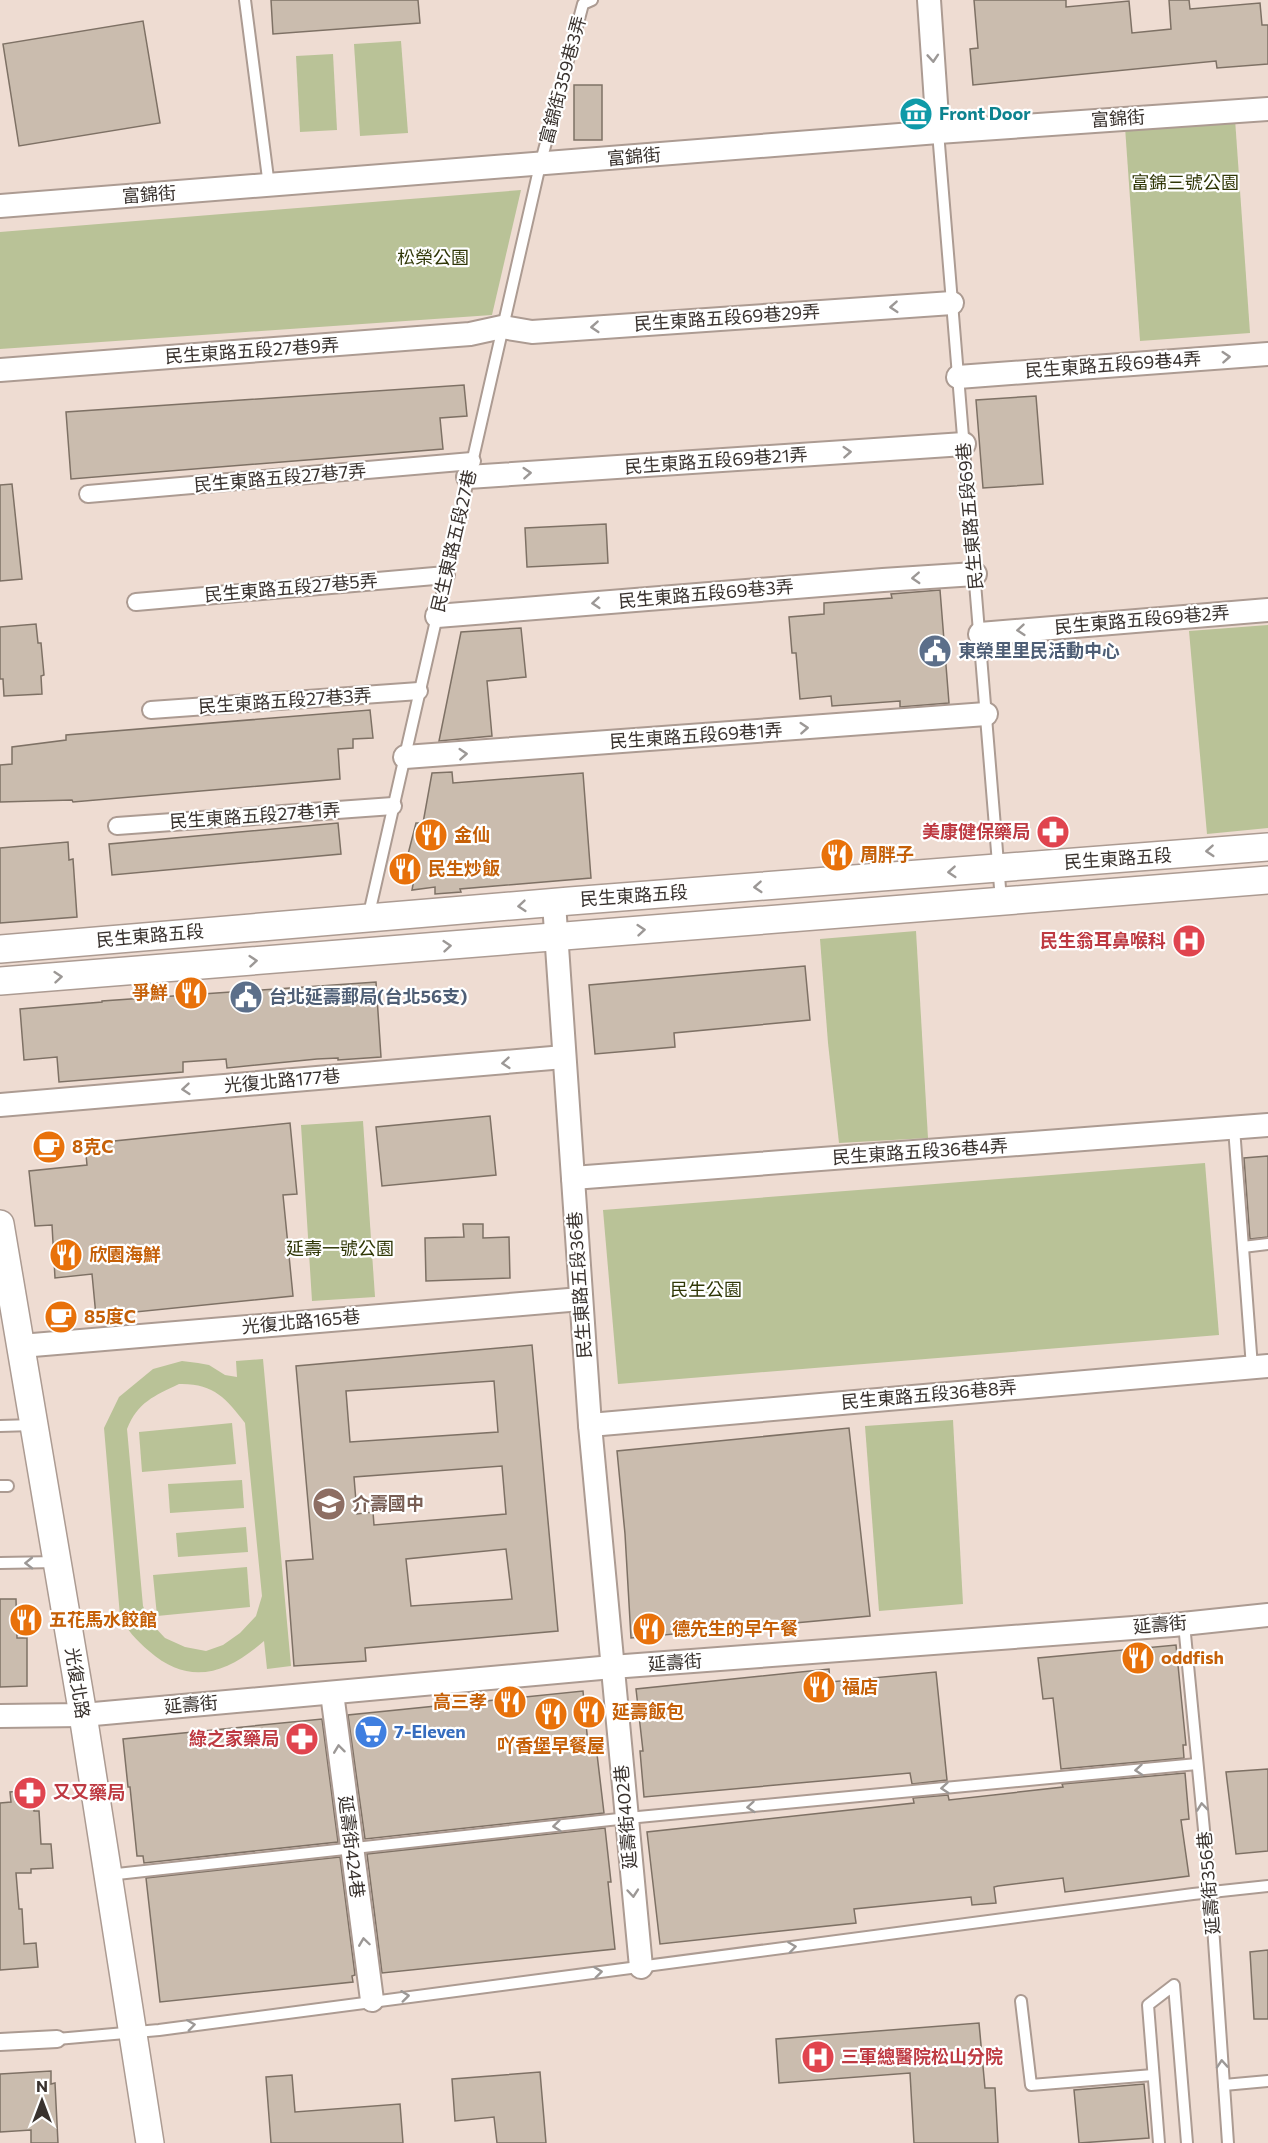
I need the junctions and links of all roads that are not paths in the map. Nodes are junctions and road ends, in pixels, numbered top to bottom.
1 (245, 0) edge
2 (592, 0) edge
3 (929, 0) edge
4 (1268, 109) edge
5 (938, 132) junction
6 (540, 165) junction
7 (269, 186) junction
8 (0, 206) edge
9 (952, 303) junction
10 (502, 327) junction
11 (1268, 354) edge
12 (0, 370) edge
13 (958, 377) junction
14 (964, 444) junction
15 (470, 469) junction
16 (88, 494) dead end
17 (975, 574) junction
18 (446, 575) junction
19 (136, 602) dead end
20 (1268, 610) edge
21 (437, 616) junction
22 (980, 633) junction
23 (419, 691) junction
24 (151, 710) dead end
25 (986, 714) junction
26 (405, 757) junction
27 (393, 806) junction
28 (117, 826) dead end
29 (1268, 847) edge
30 (999, 868) junction
31 (1268, 880) edge
32 (1002, 900) junction
33 (554, 903) junction
34 (368, 918) junction
35 (556, 937) junction
36 (0, 949) edge
37 (0, 981) edge
38 (564, 1058) junction
39 (0, 1105) edge
40 (1268, 1125) edge
41 (1234, 1128) junction
42 (573, 1178) junction
43 (0, 1224) edge
44 (1268, 1244) edge
45 (1243, 1246) junction
46 (5, 1283) edge
47 (581, 1299) junction
48 (21, 1346) junction
49 (1260, 1366) edge
50 (34, 1425) junction
51 (590, 1425) junction
52 (0, 1426) edge
53 (57, 1562) junction
54 (0, 1563) edge
55 (1268, 1615) edge
56 (1184, 1624) junction
57 (612, 1667) junction
58 (332, 1693) junction
59 (83, 1715) junction
60 (0, 1716) edge
61 (1197, 1764) junction
62 (628, 1818) junction
63 (352, 1848) junction
64 (108, 1875) junction
65 (1268, 1886) edge
66 (1209, 1893) junction
67 (641, 1967) junction
68 (372, 2000) junction
69 (1020, 2001) dead end
70 (133, 2033) junction
71 (57, 2039) joint
72 (0, 2042) edge
73 (1153, 2075) junction
74 (1268, 2081) edge
75 (1224, 2085) junction
76 (150, 2143) edge
77 (1159, 2143) edge
78 (1187, 2143) edge
79 (1228, 2143) edge

1 - 7 lane
2 - 6 lane, 富錦街359巷3弄
3 -> 5 street
4 - 5 street, 富錦街
5 - 6 street, 富錦街
5 - 9 lane, 民生東路五段69巷
6 - 7 street, 富錦街
6 - 10 lane, 民生東路五段27巷
7 - 8 street, 富錦街
9 -> 10 street, 民生東路五段69巷29弄
9 - 13 lane, 民生東路五段69巷
10 - 12 street, 民生東路五段27巷9弄
10 - 15 lane, 民生東路五段27巷
13 -> 11 street, 民生東路五段69巷4弄
13 - 14 lane, 民生東路五段69巷
15 -> 14 street, 民生東路五段69巷21弄
14 - 17 lane, 民生東路五段69巷
15 - 16 street, 民生東路五段27巷7弄
15 - 18 lane, 民生東路五段27巷
17 -> 21 street, 民生東路五段69巷3弄
17 - 22 lane, 民生東路五段69巷
18 - 19 street, 民生東路五段27巷5弄
18 - 21 lane, 民生東路五段27巷
20 -> 22 street, 民生東路五段69巷2弄
21 - 23 lane, 民生東路五段27巷
22 - 25 lane, 民生東路五段69巷
23 - 24 street, 民生東路五段27巷3弄
23 - 26 lane, 民生東路五段27巷
26 -> 25 street, 民生東路五段69巷1弄
25 - 30 lane, 民生東路五段69巷
26 - 27 lane, 民生東路五段27巷
27 - 28 street, 民生東路五段27巷1弄
27 - 34 lane, 民生東路五段27巷
29 -> 30 street, 民生東路五段
30 - 32 lane, 民生東路五段69巷
30 -> 33 street, 民生東路五段
31 - 32 street, 民生東路五段
35 -> 32 street, 民生東路五段
33 -> 34 street, 民生東路五段
33 - 35 street, 民生東路五段36巷
34 - 36 street, 民生東路五段
37 -> 35 street, 民生東路五段
35 - 38 street, 民生東路五段36巷
38 -> 39 street, 光復北路177巷
38 - 42 street, 民生東路五段36巷
40 - 41 street, 民生東路五段36巷4弄
41 - 42 street, 民生東路五段36巷4弄
41 - 45 lane
42 - 47 street, 民生東路五段36巷
43 - 46 street, 光復北路
44 - 45 lane
45 - 49 lane
46 - 48 street, 光復北路
47 - 48 street, 光復北路165巷
47 - 51 street, 民生東路五段36巷
48 - 50 street, 光復北路
49 - 51 street, 民生東路五段36巷8弄
50 - 52 lane
50 - 53 street, 光復北路
51 - 57 street, 民生東路五段36巷
53 -> 54 lane
53 - 59 street, 光復北路
55 - 56 street, 延壽街
56 - 57 street, 延壽街
56 - 61 lane, 延壽街356巷
57 - 58 street, 延壽街
57 - 62 street, 延壽街402巷
58 - 59 street, 延壽街
63 -> 58 street, 延壽街424巷
59 - 60 street, 延壽街
59 - 64 street, 光復北路
61 -> 62 lane
66 -> 61 lane, 延壽街356巷
62 -> 63 lane
62 -> 67 street, 延壽街402巷
63 - 64 lane
68 -> 63 street, 延壽街424巷
64 - 70 street, 光復北路
65 - 66 lane
67 -> 66 lane
75 -> 66 lane, 延壽街356巷
68 -> 67 lane
70 -> 68 lane
69 - 73 lane
70 - 71 lane
70 - 76 street, 光復北路
71 - 72 street
73 - 77 lane
73 - 78 lane
74 - 75 lane
75 - 79 lane, 延壽街356巷

